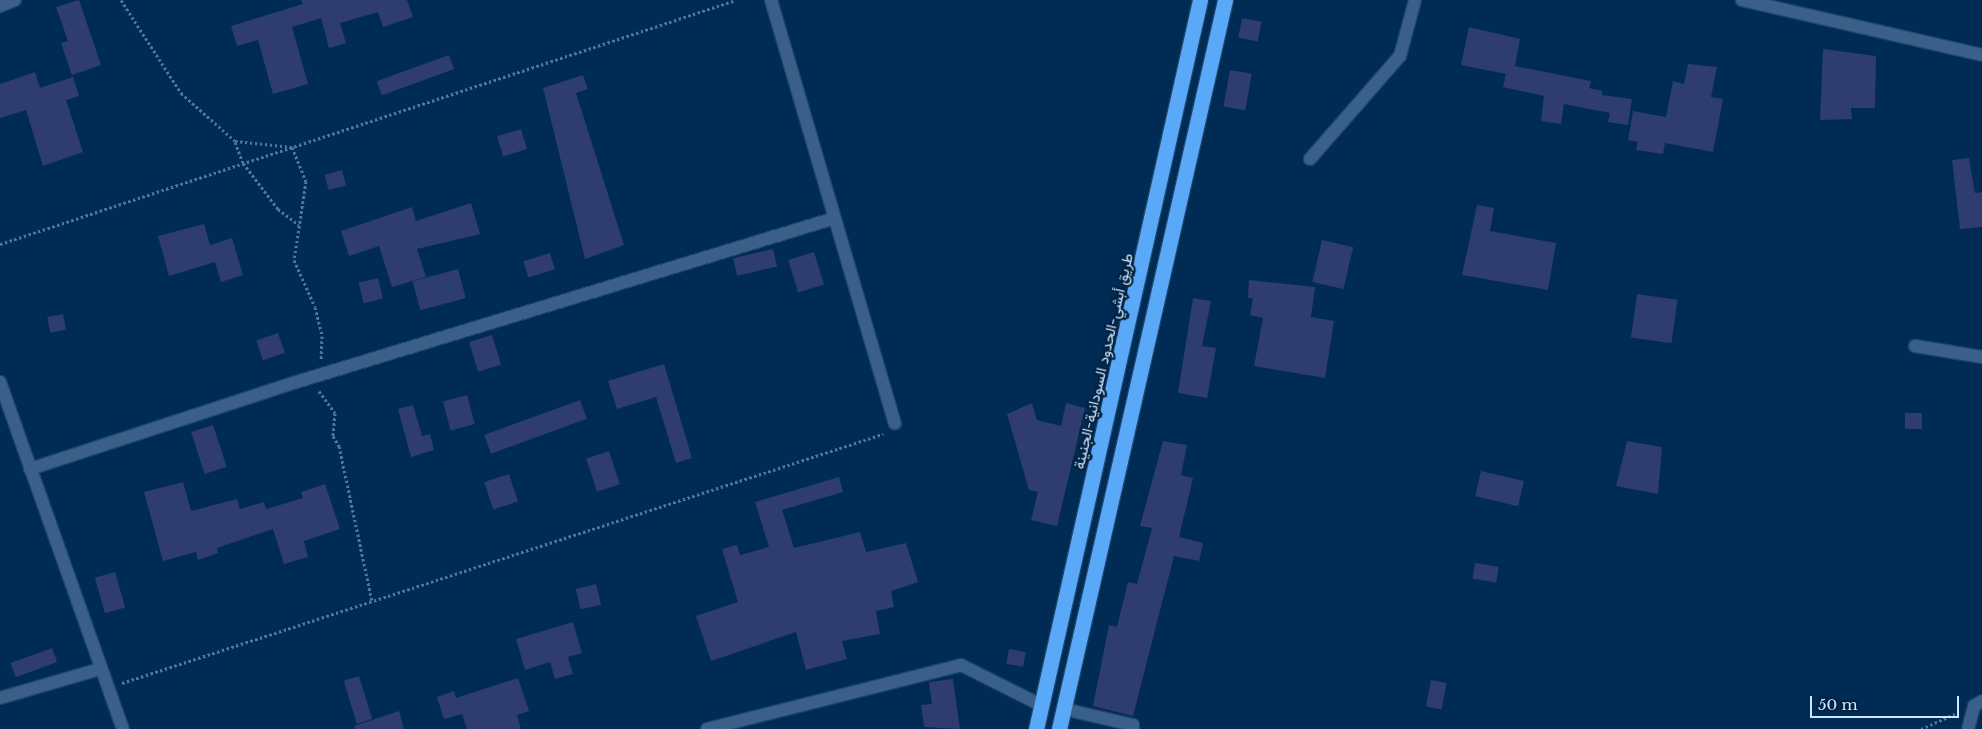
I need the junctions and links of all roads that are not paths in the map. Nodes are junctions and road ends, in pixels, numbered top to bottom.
1 (15, 0) edge
2 (771, 0) edge
3 (1200, 0) edge
4 (1225, 0) edge
5 (1416, 0) edge
6 (1742, 0) edge
7 (0, 6) edge
8 (1982, 55) edge
9 (1310, 159) dead end
10 (832, 219) junction
11 (1915, 346) dead end
12 (1982, 356) edge
13 (0, 382) edge
14 (893, 427) road end
15 (30, 469) junction
16 (100, 670) junction
17 (0, 698) edge
18 (1978, 704) edge
19 (1041, 705) junction
20 (1064, 710) junction
21 (123, 729) edge
22 (707, 729) edge
23 (1036, 729) edge
24 (1059, 729) edge
25 (1133, 729) edge
26 (1968, 729) edge

1 - 7 street
2 - 10 street
3 - 19 highway, طريق أبشي-الحدود السودانية-الجنينة
4 - 20 highway
5 - 9 street
6 - 8 street
10 - 14 street
10 - 15 street
11 - 12 street
13 - 15 street
15 - 16 street
16 - 17 street
16 - 21 street
18 - 26 street
19 - 22 street
19 - 23 highway, طريق أبشي-الحدود السودانية-الجنينة
20 - 24 highway
20 - 25 street

